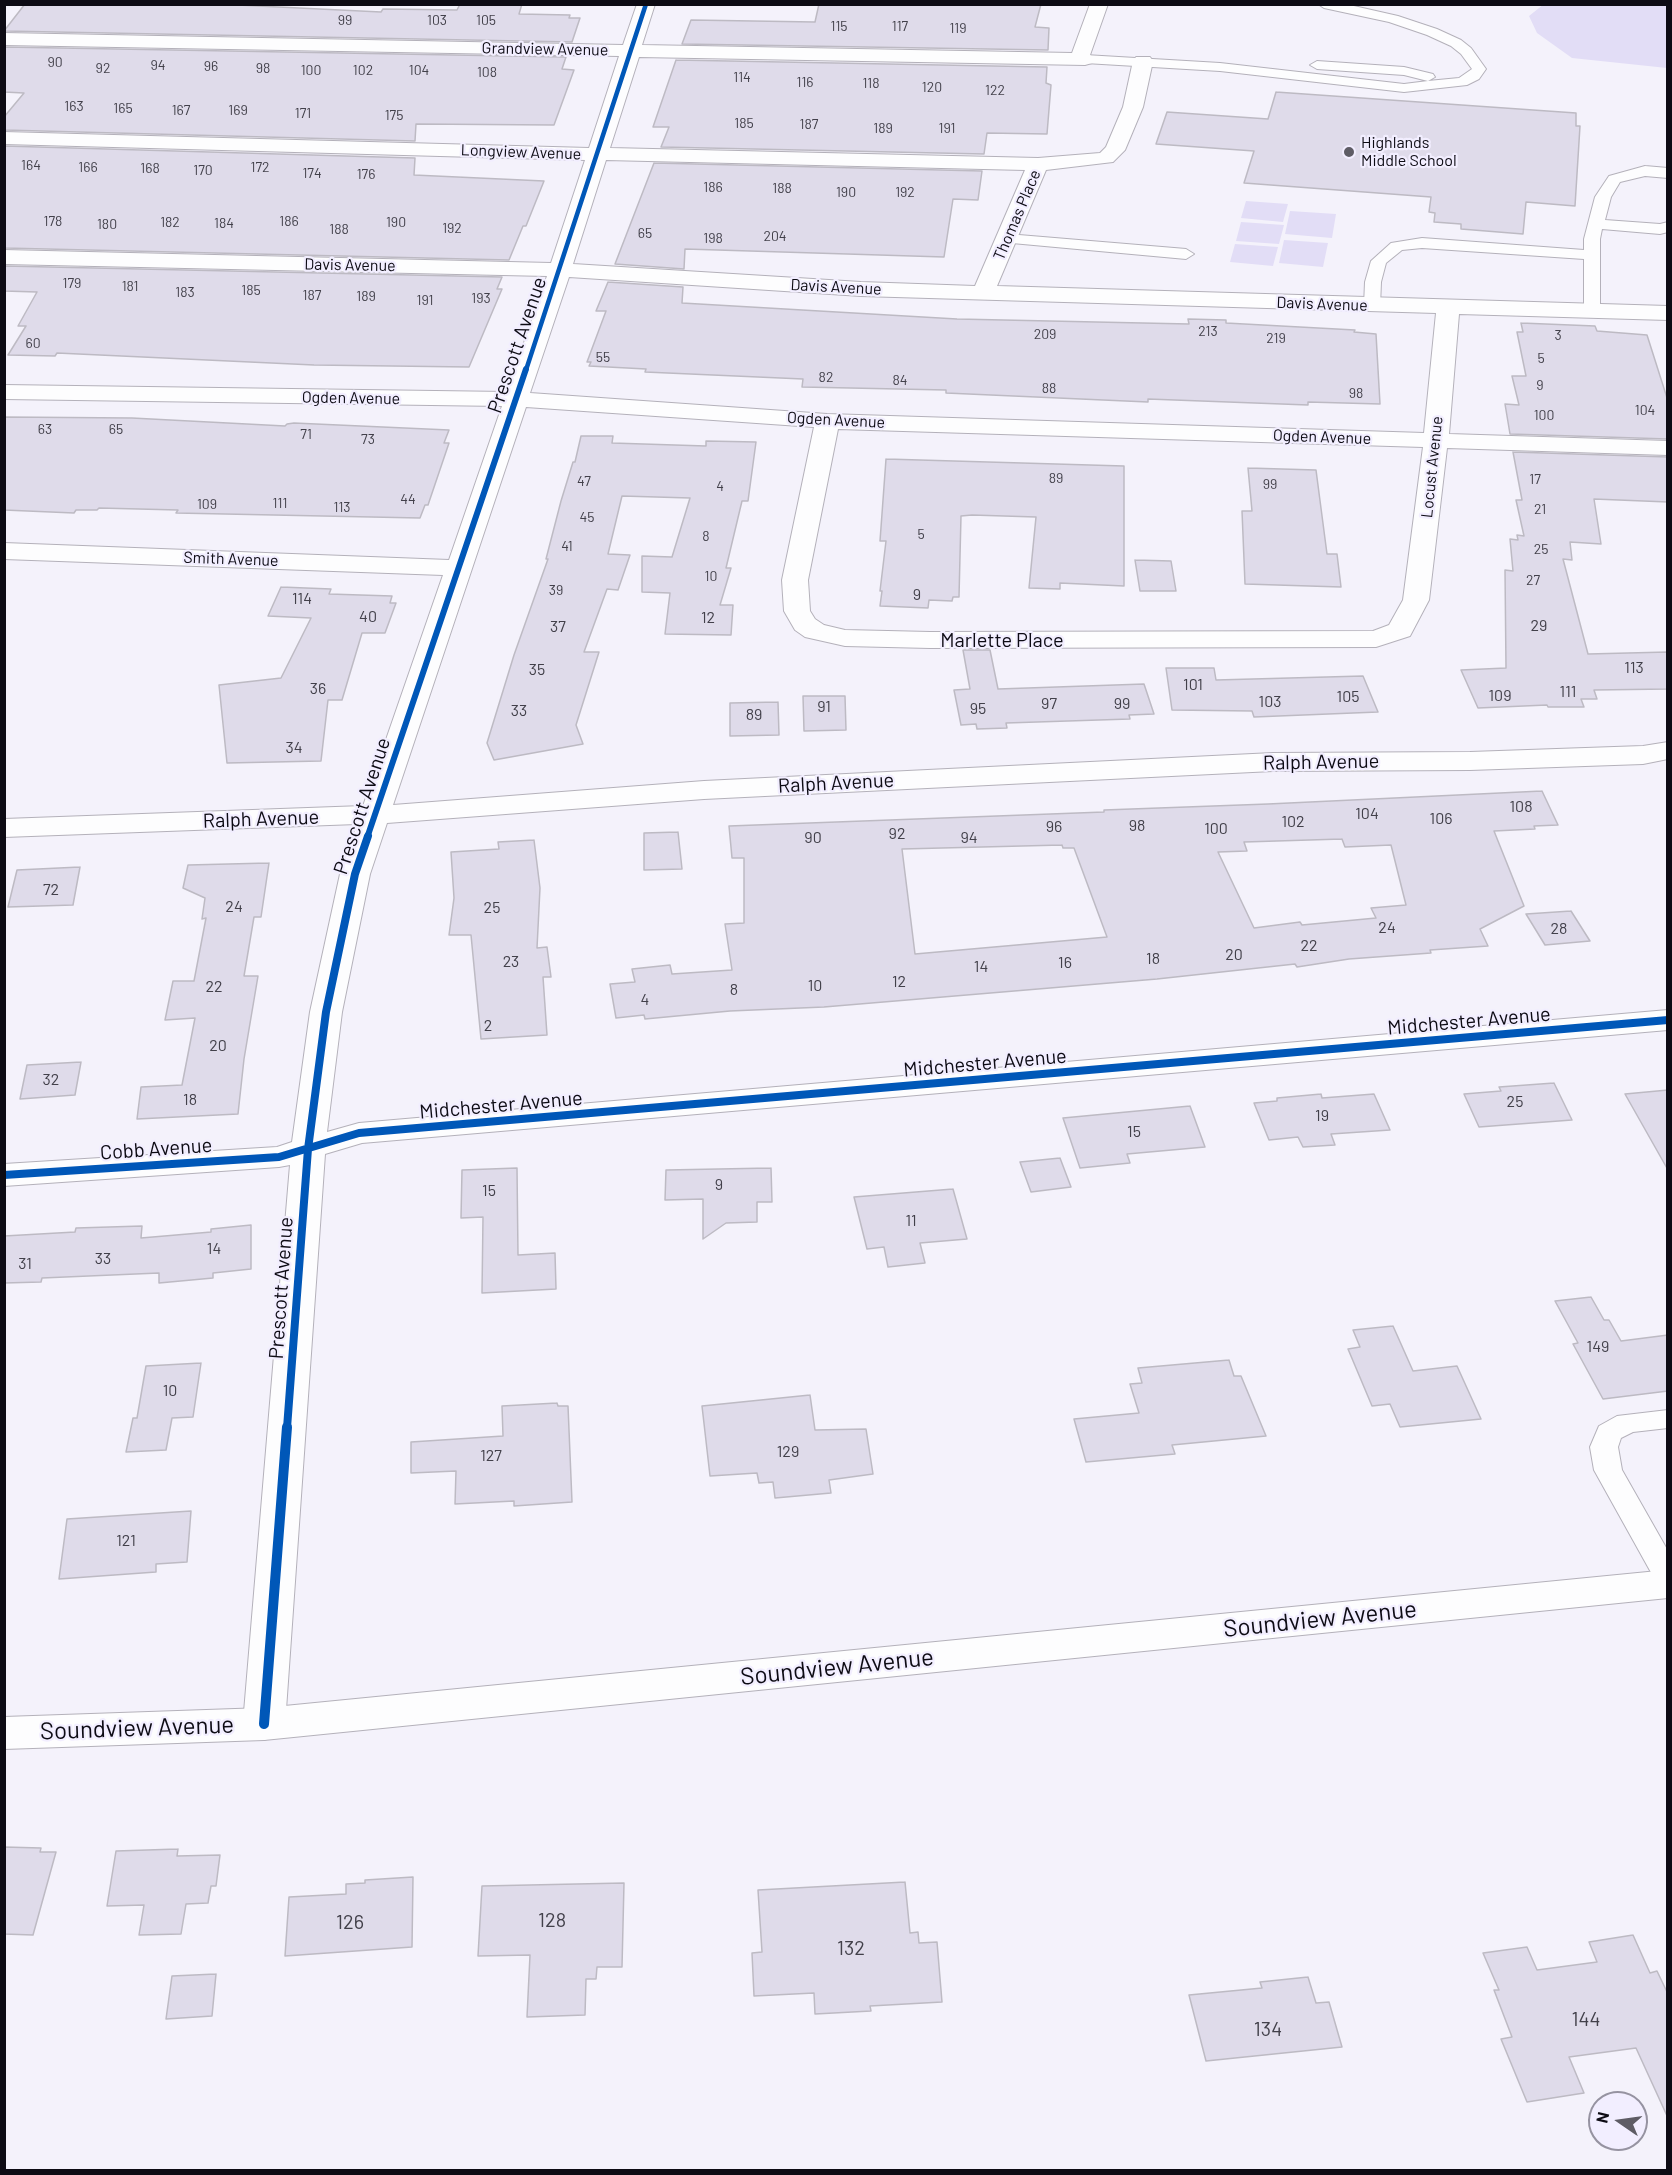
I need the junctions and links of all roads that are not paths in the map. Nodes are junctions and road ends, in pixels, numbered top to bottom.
1 (646, 4) edge
2 (1099, 4) edge
3 (1324, 4) edge
4 (4, 39) edge
5 (629, 51) junction
6 (1082, 59) junction
7 (1143, 61) junction
8 (4, 138) edge
9 (597, 154) junction
10 (1038, 164) junction
11 (1668, 173) edge
12 (1596, 224) junction
13 (1668, 227) edge
14 (1007, 238) junction
15 (1186, 254) dead end
16 (1592, 255) junction
17 (4, 257) edge
18 (560, 270) junction
19 (983, 294) junction
20 (1372, 306) junction
21 (1448, 308) junction
22 (1592, 312) junction
23 (1668, 314) edge
24 (4, 392) edge
25 (515, 399) junction
26 (827, 421) junction
27 (1436, 441) junction
28 (1668, 448) edge
29 (4, 551) edge
30 (458, 568) junction
31 (1404, 622) joint
32 (1668, 750) edge
33 (376, 815) junction
34 (4, 828) edge
35 (1668, 1020) edge
36 (308, 1149) junction
37 (4, 1174) edge
38 (1668, 1419) edge
39 (1668, 1578) edge
40 (1668, 1584) edge
41 (264, 1724) junction
42 (4, 1733) edge

1 - 5 street, Prescott Avenue
2 - 6 street
3 - 7 lane
4 - 5 street, Grandview Avenue
5 - 6 street, Grandview Avenue
5 - 9 street, Prescott Avenue
6 - 7 lane
7 - 10 street, Thomas Place
8 - 9 street, Longview Avenue
9 - 10 street, Longview Avenue
9 - 18 street, Prescott Avenue
10 - 14 street, Thomas Place
11 - 12 lane
12 - 13 lane
12 - 16 lane
14 - 15 lane
14 - 19 street, Thomas Place
16 - 20 lane
16 - 22 lane
17 - 18 street, Davis Avenue
18 - 19 street, Davis Avenue
18 - 25 street, Prescott Avenue
19 - 20 street, Davis Avenue
20 - 21 street, Davis Avenue
21 - 22 street, Davis Avenue
21 - 27 street, Locust Avenue
22 - 23 street, Davis Avenue
24 - 25 street, Ogden Avenue
25 - 26 street, Ogden Avenue
25 - 30 street, Prescott Avenue
26 - 27 street, Ogden Avenue
26 - 31 street, Marlette Place
27 - 28 street, Ogden Avenue
27 - 31 street, Locust Avenue
29 - 30 street, Smith Avenue
30 - 33 street, Prescott Avenue
32 - 33 street, Ralph Avenue
33 - 34 street, Ralph Avenue
33 - 36 street, Prescott Avenue
35 - 36 street, Midchester Avenue
36 - 37 street, Cobb Avenue
36 - 41 street, Prescott Avenue
38 - 39 lane
40 - 41 street, Soundview Avenue
41 - 42 street, Soundview Avenue

